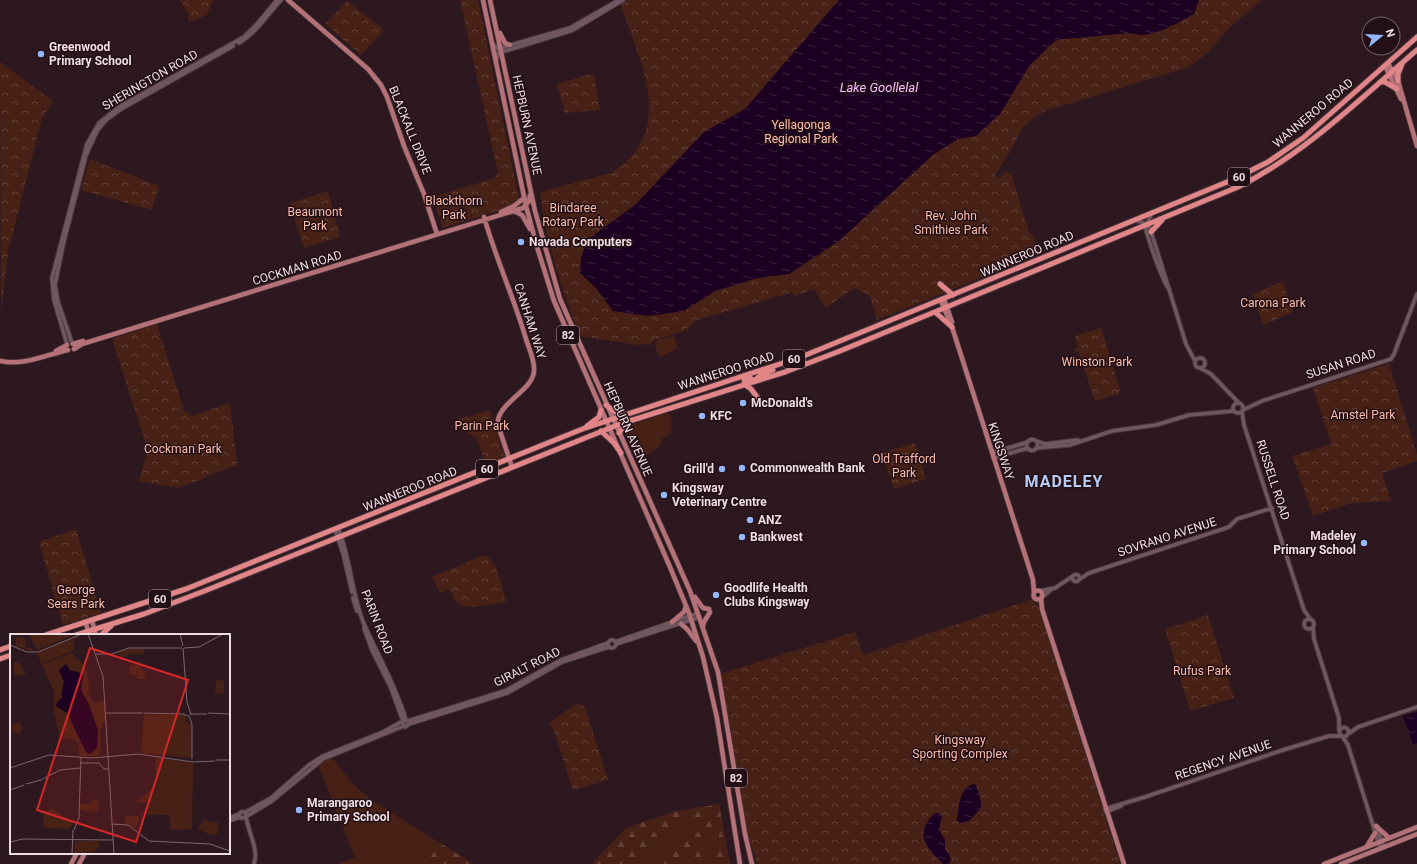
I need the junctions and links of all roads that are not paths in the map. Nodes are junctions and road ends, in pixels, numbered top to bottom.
1 (277, 0) edge
2 (281, 0) edge
3 (288, 0) edge
4 (292, 0) edge
5 (483, 0) edge
6 (490, 0) edge
7 (619, 0) edge
8 (623, 0) edge
9 (495, 22) junction
10 (1417, 37) edge
11 (492, 43) junction
12 (510, 45) junction
13 (501, 50) junction
14 (1417, 50) edge
15 (1403, 61) junction
16 (496, 62) junction
17 (1387, 65) junction
18 (1391, 73) junction
19 (1380, 82) junction
20 (1398, 82) junction
21 (1396, 90) junction
22 (1402, 99) junction
23 (1417, 146) edge
24 (530, 193) junction
25 (524, 198) junction
26 (526, 206) junction
27 (514, 211) junction
28 (535, 211) junction
29 (501, 212) junction
30 (1152, 213) junction
31 (486, 218) junction
32 (1164, 218) junction
33 (1136, 220) junction
34 (1147, 225) junction
35 (533, 232) junction
36 (1151, 232) junction
37 (438, 233) junction
38 (940, 284) dead end
39 (1169, 290) junction
40 (1417, 294) edge
41 (953, 295) junction
42 (942, 300) junction
43 (946, 308) junction
44 (935, 312) junction
45 (896, 319) junction
46 (903, 325) junction
47 (952, 327) junction
48 (70, 346) junction
49 (1190, 350) junction
50 (801, 357) junction
51 (1199, 358) junction
52 (0, 360) edge
53 (1195, 361) junction
54 (1205, 364) junction
55 (1200, 368) junction
56 (1211, 374) junction
57 (754, 381) junction
58 (744, 384) junction
59 (707, 388) junction
60 (1229, 393) junction
61 (761, 402) dead end
62 (1240, 403) junction
63 (1255, 404) junction
64 (606, 405) junction
65 (655, 405) junction
66 (1233, 405) junction
67 (674, 406) junction
68 (601, 410) junction
69 (1242, 410) junction
70 (1220, 412) junction
71 (1235, 412) junction
72 (621, 416) junction
73 (610, 420) junction
74 (629, 421) junction
75 (1244, 425) junction
76 (616, 426) junction
77 (585, 428) junction
78 (610, 428) junction
79 (601, 431) junction
80 (619, 433) junction
81 (1083, 440) junction
82 (1036, 441) junction
83 (1028, 442) junction
84 (1028, 448) junction
85 (1036, 448) junction
86 (621, 453) junction
87 (992, 455) junction
88 (511, 459) junction
89 (513, 467) junction
90 (1272, 508) junction
91 (337, 529) junction
92 (340, 537) junction
93 (1073, 576) junction
94 (1079, 577) junction
95 (1075, 581) junction
96 (1066, 582) junction
97 (1055, 588) junction
98 (690, 591) junction
99 (1038, 592) junction
100 (1042, 597) junction
101 (1036, 599) junction
102 (686, 605) junction
103 (1042, 608) junction
104 (1304, 610) junction
105 (699, 615) junction
106 (691, 618) junction
107 (1311, 620) junction
108 (92, 621) junction
109 (672, 622) junction
110 (1305, 622) junction
111 (86, 623) junction
112 (114, 624) junction
113 (681, 624) junction
114 (1313, 627) junction
115 (704, 629) junction
116 (1307, 629) junction
117 (95, 632) edge
118 (89, 633) edge
119 (49, 634) edge
120 (102, 634) edge
121 (1314, 639) junction
122 (616, 643) junction
123 (608, 645) junction
124 (699, 645) junction
125 (10, 646) edge
126 (0, 650) edge
127 (10, 656) edge
128 (0, 659) edge
129 (1417, 707) edge
130 (1339, 718) junction
131 (406, 722) junction
132 (1345, 727) junction
133 (1358, 727) junction
134 (1339, 730) junction
135 (1348, 734) junction
136 (1329, 736) junction
137 (1341, 736) junction
138 (1348, 745) junction
139 (1106, 810) junction
140 (246, 815) junction
141 (240, 816) junction
142 (230, 818) edge
143 (230, 821) edge
144 (1375, 824) junction
145 (247, 826) junction
146 (1417, 827) edge
147 (1375, 833) junction
148 (1417, 834) edge
149 (1389, 838) junction
150 (1380, 841) junction
151 (1367, 846) junction
152 (1382, 848) junction
153 (76, 854) edge
154 (84, 854) edge
155 (71, 864) edge
156 (79, 864) edge
157 (254, 864) edge
158 (740, 864) edge
159 (752, 864) edge
160 (1124, 864) edge
161 (1324, 864) edge
162 (1341, 864) edge

1 - 48 street, SHERINGTON ROAD
2 - 48 street, SHERINGTON ROAD
3 - 37 main road, BLACKALL DRIVE
4 - 37 main road, BLACKALL DRIVE
5 - 11 main road, HEPBURN AVENUE / 82
6 - 9 main road, HEPBURN AVENUE / 82
7 - 12 street
8 - 13 street
9 - 12 main road
9 - 13 main road, HEPBURN AVENUE / 82
10 - 17 highway, WANNEROO ROAD / 60
11 - 13 street
11 - 16 main road, HEPBURN AVENUE / 82
12 - 13 street
13 - 16 street
13 - 24 main road, HEPBURN AVENUE / 82
14 - 15 highway, WANNEROO ROAD / 60
15 - 18 highway, WANNEROO ROAD / 60
15 - 20 highway
16 - 25 main road, HEPBURN AVENUE / 82
17 - 18 main road
17 - 30 highway, WANNEROO ROAD / 60
18 - 19 highway, WANNEROO ROAD / 60
18 - 20 main road
18 - 21 main road
19 - 21 highway
19 - 32 highway, WANNEROO ROAD / 60
20 - 22 main road
21 - 22 main road
22 - 23 main road
24 - 26 main road
24 - 28 main road, HEPBURN AVENUE / 82
25 - 26 main road, HEPBURN AVENUE / 82
25 - 29 main road
26 - 27 main road, COCKMAN ROAD
26 - 28 main road
26 - 29 main road, COCKMAN ROAD
26 - 35 main road, HEPBURN AVENUE / 82
27 - 31 main road, COCKMAN ROAD
27 - 35 main road
28 - 64 main road, HEPBURN AVENUE / 82
29 - 31 main road, COCKMAN ROAD
30 - 33 highway, WANNEROO ROAD / 60
30 - 34 street
31 - 37 main road, COCKMAN ROAD
31 - 88 main road, CANHAM WAY
32 - 34 highway, WANNEROO ROAD / 60
32 - 36 highway
33 - 34 street
33 - 41 highway, WANNEROO ROAD / 60
34 - 36 street
34 - 39 street
34 - 43 highway, WANNEROO ROAD / 60
35 - 68 main road, HEPBURN AVENUE / 82
36 - 39 street
37 - 48 main road, COCKMAN ROAD
38 - 41 highway
39 - 49 street
40 - 63 street, SUSAN ROAD
41 - 42 highway, WANNEROO ROAD / 60
42 - 43 main road, KINGSWAY
42 - 45 highway, WANNEROO ROAD / 60
43 - 44 highway, WANNEROO ROAD / 60
43 - 47 main road, KINGSWAY
44 - 46 highway, WANNEROO ROAD / 60
44 - 47 highway
45 - 46 highway
45 - 50 highway, WANNEROO ROAD / 60
46 - 57 highway, WANNEROO ROAD / 60
47 - 87 main road, KINGSWAY
48 - 52 main road, COCKMAN ROAD
49 - 51 street
49 - 53 street
50 - 57 highway
50 - 59 highway, WANNEROO ROAD / 60
51 - 53 street
51 - 54 street
53 - 55 street
54 - 55 street
54 - 56 street
55 - 56 street
56 - 60 street
57 - 58 highway, WANNEROO ROAD / 60
57 - 59 highway
58 - 61 highway
58 - 67 highway, WANNEROO ROAD / 60
59 - 65 highway, WANNEROO ROAD / 60
60 - 62 street
60 - 66 street
62 - 63 street, SUSAN ROAD
62 - 66 street, SUSAN ROAD
62 - 69 street, RUSSELL ROAD
63 - 69 street, SUSAN ROAD
64 - 72 highway
64 - 73 main road, HEPBURN AVENUE / 82
65 - 67 highway
65 - 72 highway, WANNEROO ROAD / 60
66 - 70 street, SUSAN ROAD
66 - 71 street
67 - 74 highway, WANNEROO ROAD / 60
68 - 73 main road, HEPBURN AVENUE / 82
68 - 77 highway
69 - 71 street, SUSAN ROAD
69 - 75 street, RUSSELL ROAD
70 - 71 street, SUSAN ROAD
70 - 81 street, SUSAN ROAD
71 - 75 street, RUSSELL ROAD
72 - 73 highway, WANNEROO ROAD / 60
73 - 76 main road, HEPBURN AVENUE / 82
73 - 77 highway, WANNEROO ROAD / 60
73 - 78 main road, HEPBURN AVENUE / 82
74 - 76 highway, WANNEROO ROAD / 60
74 - 80 highway
75 - 90 street, RUSSELL ROAD
76 - 78 highway, WANNEROO ROAD / 60
76 - 80 main road, HEPBURN AVENUE / 82
77 - 88 highway, WANNEROO ROAD / 60
78 - 79 highway, WANNEROO ROAD / 60
78 - 86 main road, HEPBURN AVENUE / 82
79 - 86 highway
79 - 89 highway, WANNEROO ROAD / 60
80 - 98 main road, HEPBURN AVENUE / 82
81 - 82 street
81 - 85 street
82 - 83 street
82 - 85 street
83 - 84 street
83 - 87 street
84 - 85 street
84 - 87 street
86 - 102 main road, HEPBURN AVENUE / 82
87 - 99 main road, KINGSWAY
88 - 89 main road, CANHAM WAY
88 - 91 highway, WANNEROO ROAD / 60
89 - 92 highway, WANNEROO ROAD / 60
90 - 94 street, SOVRANO AVENUE
90 - 104 street, RUSSELL ROAD
91 - 92 street, PARIN ROAD
91 - 108 highway, WANNEROO ROAD / 60
92 - 112 highway, WANNEROO ROAD / 60
92 - 131 street, PARIN ROAD
93 - 94 street
93 - 95 street
93 - 96 street
94 - 95 street
95 - 96 street
96 - 97 street
97 - 99 street
97 - 100 street
98 - 105 main road, HEPBURN AVENUE / 82
98 - 115 main road
99 - 100 main road, KINGSWAY
99 - 101 main road, KINGSWAY
100 - 101 main road
100 - 103 main road, KINGSWAY
101 - 103 main road, KINGSWAY
102 - 106 main road, HEPBURN AVENUE / 82
102 - 109 main road
103 - 139 main road, KINGSWAY
104 - 107 street, RUSSELL ROAD
104 - 110 street, RUSSELL ROAD
105 - 106 street
105 - 115 main road, HEPBURN AVENUE / 82
106 - 109 street
106 - 113 street
106 - 124 main road, HEPBURN AVENUE / 82
107 - 110 street
107 - 114 street
108 - 111 highway, WANNEROO ROAD / 60
108 - 117 main road
109 - 122 street
110 - 116 street
111 - 118 main road
111 - 119 highway, WANNEROO ROAD / 60
112 - 117 highway, WANNEROO ROAD / 60
112 - 120 highway
113 - 122 street
113 - 124 main road
114 - 116 street
114 - 121 street
115 - 159 main road, HEPBURN AVENUE / 82
116 - 121 street
117 - 118 highway, WANNEROO ROAD / 60
121 - 130 street
122 - 123 street
122 - 123 street
123 - 131 street, GIRALT ROAD
124 - 158 main road, HEPBURN AVENUE / 82
125 - 126 highway
127 - 128 highway
129 - 133 street
130 - 132 street
130 - 134 street
131 - 140 street, GIRALT ROAD
132 - 133 street
132 - 134 street, REGENCY AVENUE
132 - 135 street
133 - 135 street
134 - 136 street, REGENCY AVENUE
134 - 137 street
135 - 137 street, REGENCY AVENUE
135 - 138 street
136 - 137 street, REGENCY AVENUE
136 - 139 street, REGENCY AVENUE
137 - 138 street
138 - 144 street
139 - 160 main road, KINGSWAY
140 - 141 street
140 - 141 street
140 - 145 street
141 - 142 street
141 - 143 street
141 - 145 street
144 - 147 street
144 - 149 main road
144 - 150 street
145 - 157 street
146 - 149 main road
147 - 150 street
147 - 151 main road
148 - 152 main road
149 - 150 main road
150 - 151 main road
150 - 152 street
151 - 161 main road
152 - 162 main road
153 - 155 main road
154 - 156 main road

